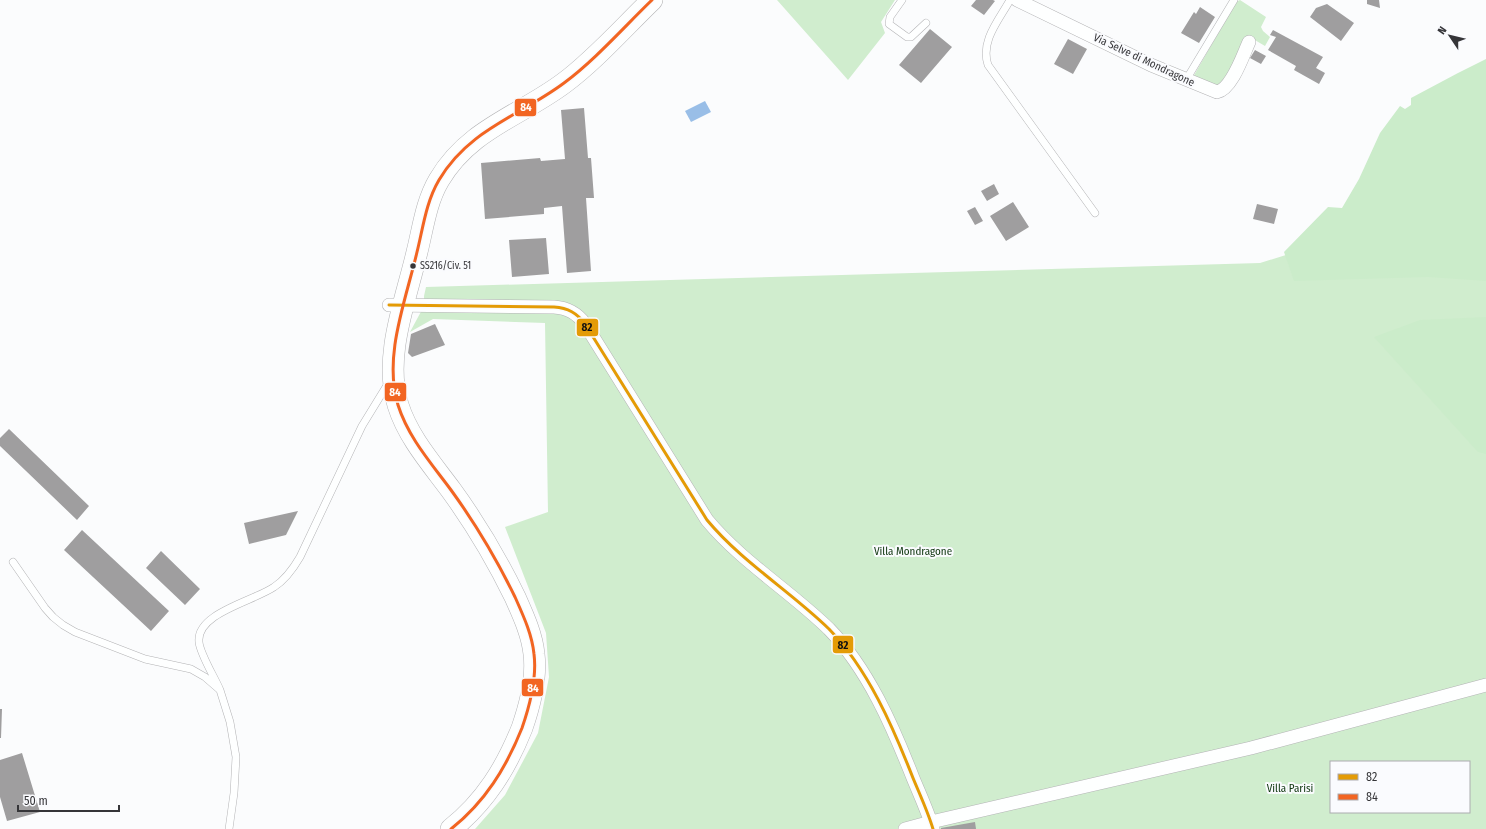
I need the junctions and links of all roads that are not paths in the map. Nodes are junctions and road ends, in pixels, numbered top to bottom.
1 (652, 0) edge
2 (902, 0) edge
3 (1010, 0) edge
4 (1017, 0) edge
5 (1234, 0) edge
6 (926, 23) dead end
7 (1249, 42) dead end
8 (1186, 80) junction
9 (1095, 213) dead end
10 (396, 305) junction
11 (393, 375) junction
12 (13, 562) dead end
13 (1486, 685) edge
14 (220, 690) junction
15 (932, 825) edge
16 (229, 829) edge
17 (451, 829) edge
18 (905, 829) edge

1 - 10 main road
2 - 6 lane
3 - 9 lane
4 - 8 street, Via Selve di Mondragone
5 - 8 lane
7 - 8 street, Via Selve di Mondragone
10 - 11 main road
10 - 15 street
11 - 14 lane
11 - 17 main road
12 - 14 lane
13 - 15 street
14 - 16 lane
15 - 18 street

